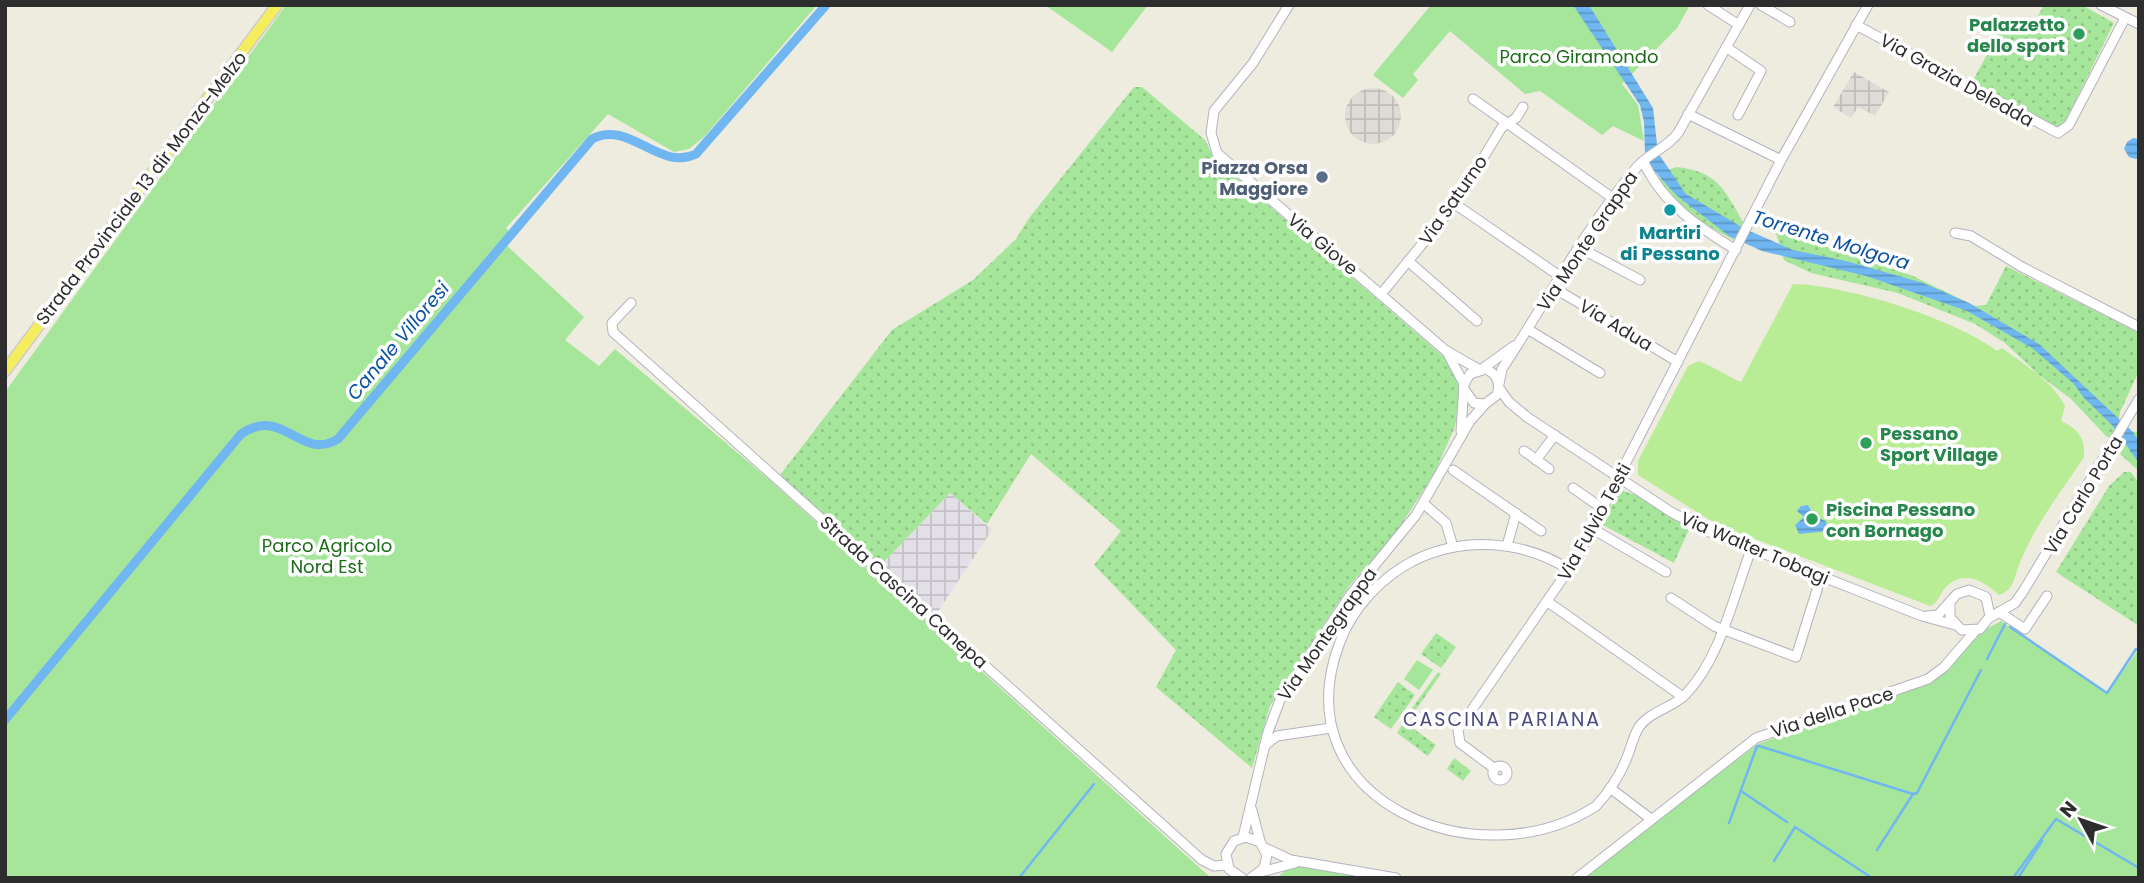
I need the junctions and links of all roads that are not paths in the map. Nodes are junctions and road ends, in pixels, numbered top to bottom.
1 (277, 5) edge
2 (1289, 5) edge
3 (1708, 5) edge
4 (1750, 5) edge
5 (1761, 5) edge
6 (1868, 5) edge
7 (2101, 5) edge
8 (2125, 18) junction
9 (1790, 22) dead end
10 (2139, 24) edge
11 (1739, 25) junction
12 (1856, 25) junction
13 (1726, 47) junction
14 (1473, 99) dead end
15 (1523, 107) dead end
16 (1688, 114) junction
17 (1738, 115) dead end
18 (1504, 124) junction
19 (1780, 160) junction
20 (1643, 161) junction
21 (1614, 199) junction
22 (1455, 204) junction
23 (1955, 233) dead end
24 (1580, 248) junction
25 (1738, 248) junction
26 (1408, 261) junction
27 (1561, 277) junction
28 (1640, 280) dead end
29 (1555, 288) junction
30 (1382, 293) junction
31 (631, 303) dead end
32 (1477, 321) dead end
33 (2139, 327) edge
34 (1526, 334) junction
35 (1445, 350) junction
36 (1678, 362) junction
37 (1480, 369) junction
38 (5, 372) edge
39 (1600, 373) dead end
40 (1464, 386) junction
41 (1499, 386) junction
42 (2139, 399) edge
43 (1488, 403) junction
44 (1527, 417) junction
45 (1555, 435) junction
46 (1459, 443) junction
47 (1524, 451) dead end
48 (1536, 460) junction
49 (1549, 469) dead end
50 (1453, 470) dead end
51 (1619, 477) junction
52 (1573, 488) dead end
53 (1424, 504) junction
54 (1603, 509) junction
55 (1516, 513) junction
56 (1592, 529) junction
57 (1541, 531) dead end
58 (1507, 546) junction
59 (1452, 547) junction
60 (1751, 550) junction
61 (1570, 570) junction
62 (1666, 572) dead end
63 (1821, 577) junction
64 (2024, 590) junction
65 (2046, 596) dead end
66 (1671, 598) dead end
67 (1548, 603) junction
68 (1950, 603) junction
69 (1989, 604) junction
70 (1999, 612) junction
71 (1922, 616) junction
72 (1989, 618) junction
73 (1956, 626) junction
74 (1721, 629) junction
75 (1976, 630) junction
76 (1949, 662) junction
77 (1683, 697) junction
78 (1331, 728) junction
79 (1264, 746) junction
80 (1495, 769) dead end
81 (1610, 788) junction
82 (1363, 797) dead end
83 (1251, 805) junction
84 (1651, 819) junction
85 (1242, 837) junction
86 (1553, 838) dead end
87 (1262, 845) junction
88 (1307, 862) junction
89 (1229, 871) edge
90 (1256, 875) edge
91 (1242, 878) edge
92 (1396, 878) edge
93 (1577, 878) edge

1 - 38 main road, Strada Provinciale 13 dir Monza-Melzo
2 - 30 street, Via Giove
3 - 11 street
4 - 11 street, Via Monte Grappa
5 - 9 street
6 - 12 street, Via Fulvio Testi
7 - 8 street
8 - 10 street
8 - 12 street, Via Grazia Deledda
11 - 13 street, Via Monte Grappa
12 - 19 street, Via Fulvio Testi
13 - 16 street, Via Monte Grappa
13 - 17 street
14 - 18 street
15 - 18 street, Via Saturno
16 - 19 street
16 - 20 street, Via Monte Grappa
18 - 21 street
18 - 22 street, Via Saturno
19 - 25 street, Via Fulvio Testi
20 - 21 street, Via Monte Grappa
20 - 25 street
21 - 24 street, Via Monte Grappa
22 - 26 street, Via Saturno
22 - 27 street
23 - 33 street
24 - 27 street, Via Monte Grappa
24 - 28 street
25 - 36 street, Via Fulvio Testi
26 - 30 street, Via Saturno
26 - 32 street
27 - 29 street, Via Monte Grappa
29 - 34 street, Via Monte Grappa
29 - 36 street, Via Adua
30 - 35 street, Via Giove
31 - 89 street, Strada Cascina Canepa
34 - 37 street, Via Monte Grappa
34 - 39 street
34 - 41 street, Via Monte Grappa
35 - 37 street, Via Giove
35 - 40 street, Via Giove
36 - 51 street, Via Fulvio Testi
37 - 40 street
37 - 41 street
40 - 43 street
40 - 46 street, Via Montegrappa
41 - 43 street
41 - 44 street, Via Walter Tobagi
42 - 64 street, Via Carlo Porta
43 - 44 street, Via Walter Tobagi
43 - 46 street, Via Montegrappa
44 - 45 street, Via Walter Tobagi
45 - 48 street
45 - 51 street, Via Walter Tobagi
46 - 53 street, Via Montegrappa
47 - 48 street
48 - 49 street
50 - 55 street
51 - 54 street, Via Fulvio Testi
51 - 60 street, Via Walter Tobagi
52 - 54 street
53 - 59 street
53 - 79 street, Via Montegrappa
54 - 56 street, Via Fulvio Testi
55 - 57 street
55 - 58 street
56 - 61 street, Via Fulvio Testi
56 - 62 street
58 - 59 street
58 - 61 street
59 - 78 street
60 - 63 street, Via Walter Tobagi
60 - 74 street
61 - 67 street, Via Fulvio Testi
63 - 71 street, Via Walter Tobagi
63 - 74 street
64 - 69 street
64 - 70 street, Via Carlo Porta
65 - 70 street
66 - 74 street
67 - 77 street
67 - 80 street, Via Fulvio Testi
68 - 69 street
68 - 71 street
68 - 73 street
69 - 72 street
70 - 72 street, Via Carlo Porta
71 - 73 street, Via Walter Tobagi
72 - 75 street
73 - 75 street
73 - 76 street
74 - 77 street
75 - 76 street, Via della Pace
76 - 84 street, Via della Pace
77 - 81 street
78 - 79 street
78 - 82 street
79 - 83 street, Via Montegrappa
81 - 84 street
81 - 86 street
83 - 85 street, Via Montegrappa
83 - 87 street, Via Montegrappa
84 - 93 street, Via della Pace
85 - 87 street
85 - 89 street, Via Montegrappa
87 - 88 street
87 - 90 street
88 - 90 street
88 - 92 street
89 - 91 street, Strada Cascina Canepa

